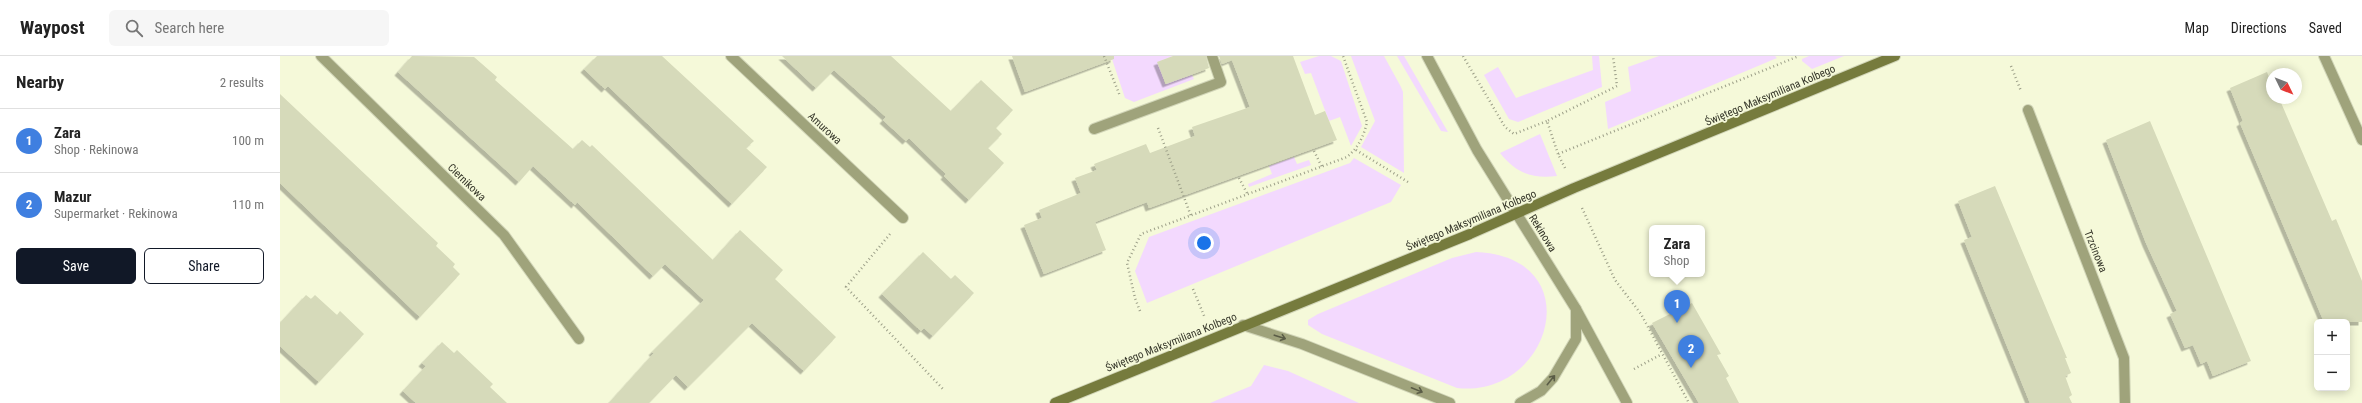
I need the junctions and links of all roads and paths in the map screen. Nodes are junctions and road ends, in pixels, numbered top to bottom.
1 (321, 56) edge
2 (731, 56) edge
3 (1104, 56) edge
4 (1212, 56) edge
5 (1343, 56) edge
6 (1427, 56) edge
7 (1463, 56) edge
8 (1613, 56) edge
9 (1799, 56) edge
10 (1895, 56) edge
11 (2324, 56) edge
12 (1794, 57) edge
13 (1151, 109) junction
14 (2028, 110) dead end
15 (1128, 117) junction
16 (1547, 121) junction
17 (1094, 129) dead end
18 (2362, 140) edge
19 (1356, 150) junction
20 (1314, 151) dead end
21 (1558, 154) junction
22 (1322, 166) junction
23 (1239, 178) dead end
24 (1408, 182) dead end
25 (1574, 188) junction
26 (1248, 195) junction
27 (1517, 214) junction
28 (1191, 216) junction
29 (903, 218) joint
30 (1193, 289) dead end
31 (1576, 310) junction
32 (1140, 311) dead end
33 (1207, 322) dead end
34 (1243, 325) junction
35 (579, 339) dead end
36 (1662, 354) junction
37 (1632, 370) dead end
38 (943, 389) dead end
39 (1055, 403) edge
40 (1450, 403) edge
41 (1520, 403) edge
42 (1627, 403) edge
43 (1689, 403) edge
44 (2125, 403) edge

1 - 35 street, Ciernikowa
2 - 29 street, Amurowa
3 - 15 path
4 - 13 street
5 - 19 path
6 - 27 street, Rekinowa
7 - 16 path
8 - 16 path
9 - 12 path
10 - 25 main road, Świętego Maksymiliana Kolbego
11 - 18 street
12 - 21 path
13 - 15 street
13 - 28 path
14 - 44 street, Trzcinowa
15 - 17 street
16 - 21 path
19 - 22 path
19 - 24 path
20 - 22 path
21 - 25 path
22 - 26 path
23 - 26 path
25 - 27 main road, Świętego Maksymiliana Kolbego
25 - 36 path
26 - 28 path
27 - 31 street, Rekinowa
27 - 34 main road, Świętego Maksymiliana Kolbego
28 - 32 path
29 - 38 path
30 - 33 path
41 -> 31 street
31 - 42 street, Rekinowa
34 - 39 main road, Świętego Maksymiliana Kolbego
34 -> 40 street
36 - 37 path
36 - 43 path

